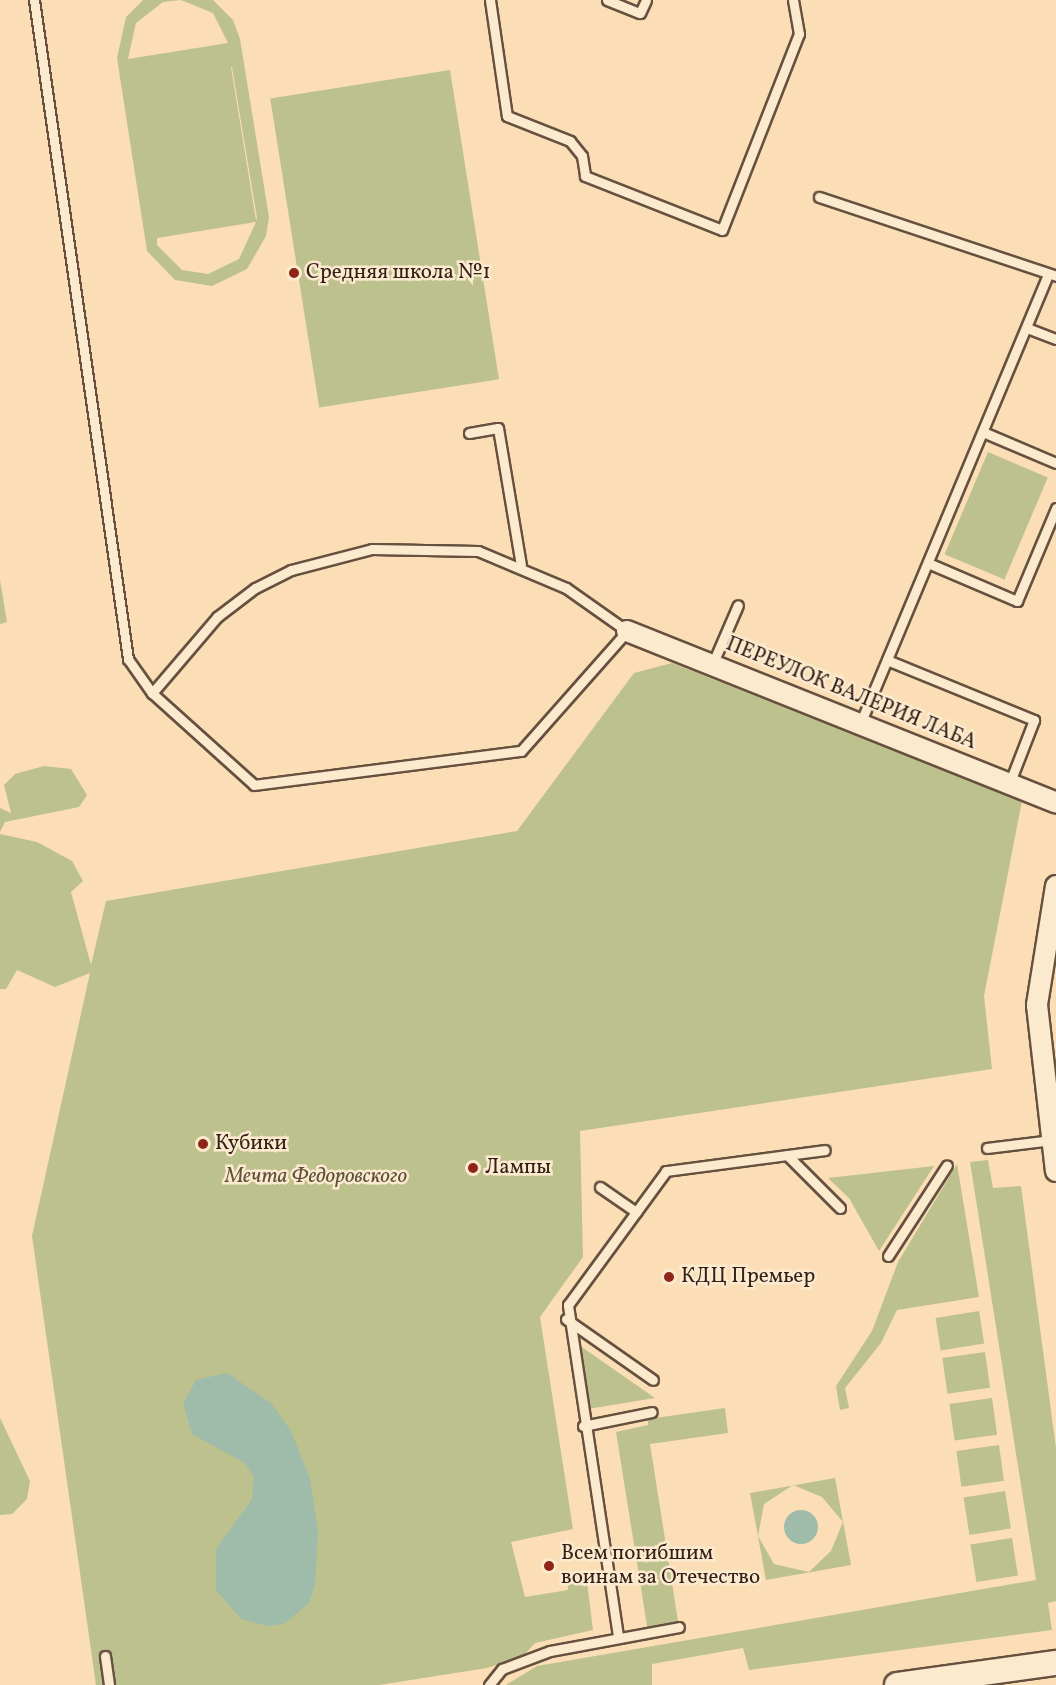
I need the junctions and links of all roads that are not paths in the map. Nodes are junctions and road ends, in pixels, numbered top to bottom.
1 (34, 0) edge
2 (490, 0) edge
3 (607, 0) edge
4 (646, 0) edge
5 (793, 0) edge
6 (819, 197) dead end
7 (1052, 275) edge
8 (1027, 328) junction
9 (1056, 339) edge
10 (983, 432) junction
11 (470, 433) dead end
12 (1056, 463) edge
13 (1056, 508) edge
14 (928, 563) junction
15 (521, 565) junction
16 (738, 605) dead end
17 (627, 631) junction
18 (887, 660) junction
19 (712, 665) junction
20 (152, 693) junction
21 (860, 724) junction
22 (1010, 782) junction
23 (1056, 803) edge
24 (1056, 886) edge
25 (1053, 909) edge
26 (987, 1148) dead end
27 (825, 1150) dead end
28 (786, 1155) junction
29 (1054, 1157) edge
30 (947, 1165) dead end
31 (600, 1187) dead end
32 (840, 1208) dead end
33 (636, 1212) junction
34 (888, 1256) dead end
35 (566, 1319) junction
36 (653, 1380) dead end
37 (652, 1412) dead end
38 (583, 1426) junction
39 (679, 1627) dead end
40 (618, 1636) junction
41 (105, 1656) dead end
42 (1056, 1663) edge
43 (109, 1685) edge
44 (489, 1685) edge
45 (897, 1685) edge

1 - 20 lane
2 - 5 lane
3 - 4 lane
6 - 7 lane
7 - 8 lane
8 - 9 lane
8 - 10 lane
10 - 12 lane
10 - 14 lane
11 - 15 lane
13 - 14 lane
14 - 18 lane
15 - 17 lane
15 - 20 lane
16 - 19 lane
17 - 19 street, ПЕРЕУЛОК ВАЛЕРИЯ ЛАБА
17 - 20 lane
18 - 21 lane
18 - 22 lane
19 - 21 street, ПЕРЕУЛОК ВАЛЕРИЯ ЛАБА
21 - 22 street, ПЕРЕУЛОК ВАЛЕРИЯ ЛАБА
22 - 23 street, ПЕРЕУЛОК ВАЛЕРИЯ ЛАБА
24 - 25 street
25 - 29 street
26 - 29 lane
27 - 28 lane
28 - 32 lane
28 - 33 lane
30 - 34 lane
31 - 33 lane
33 - 35 lane
35 - 36 lane
35 - 38 lane
37 - 38 lane
38 - 40 lane
39 - 40 lane
40 - 44 lane
41 - 43 lane
42 - 45 street

